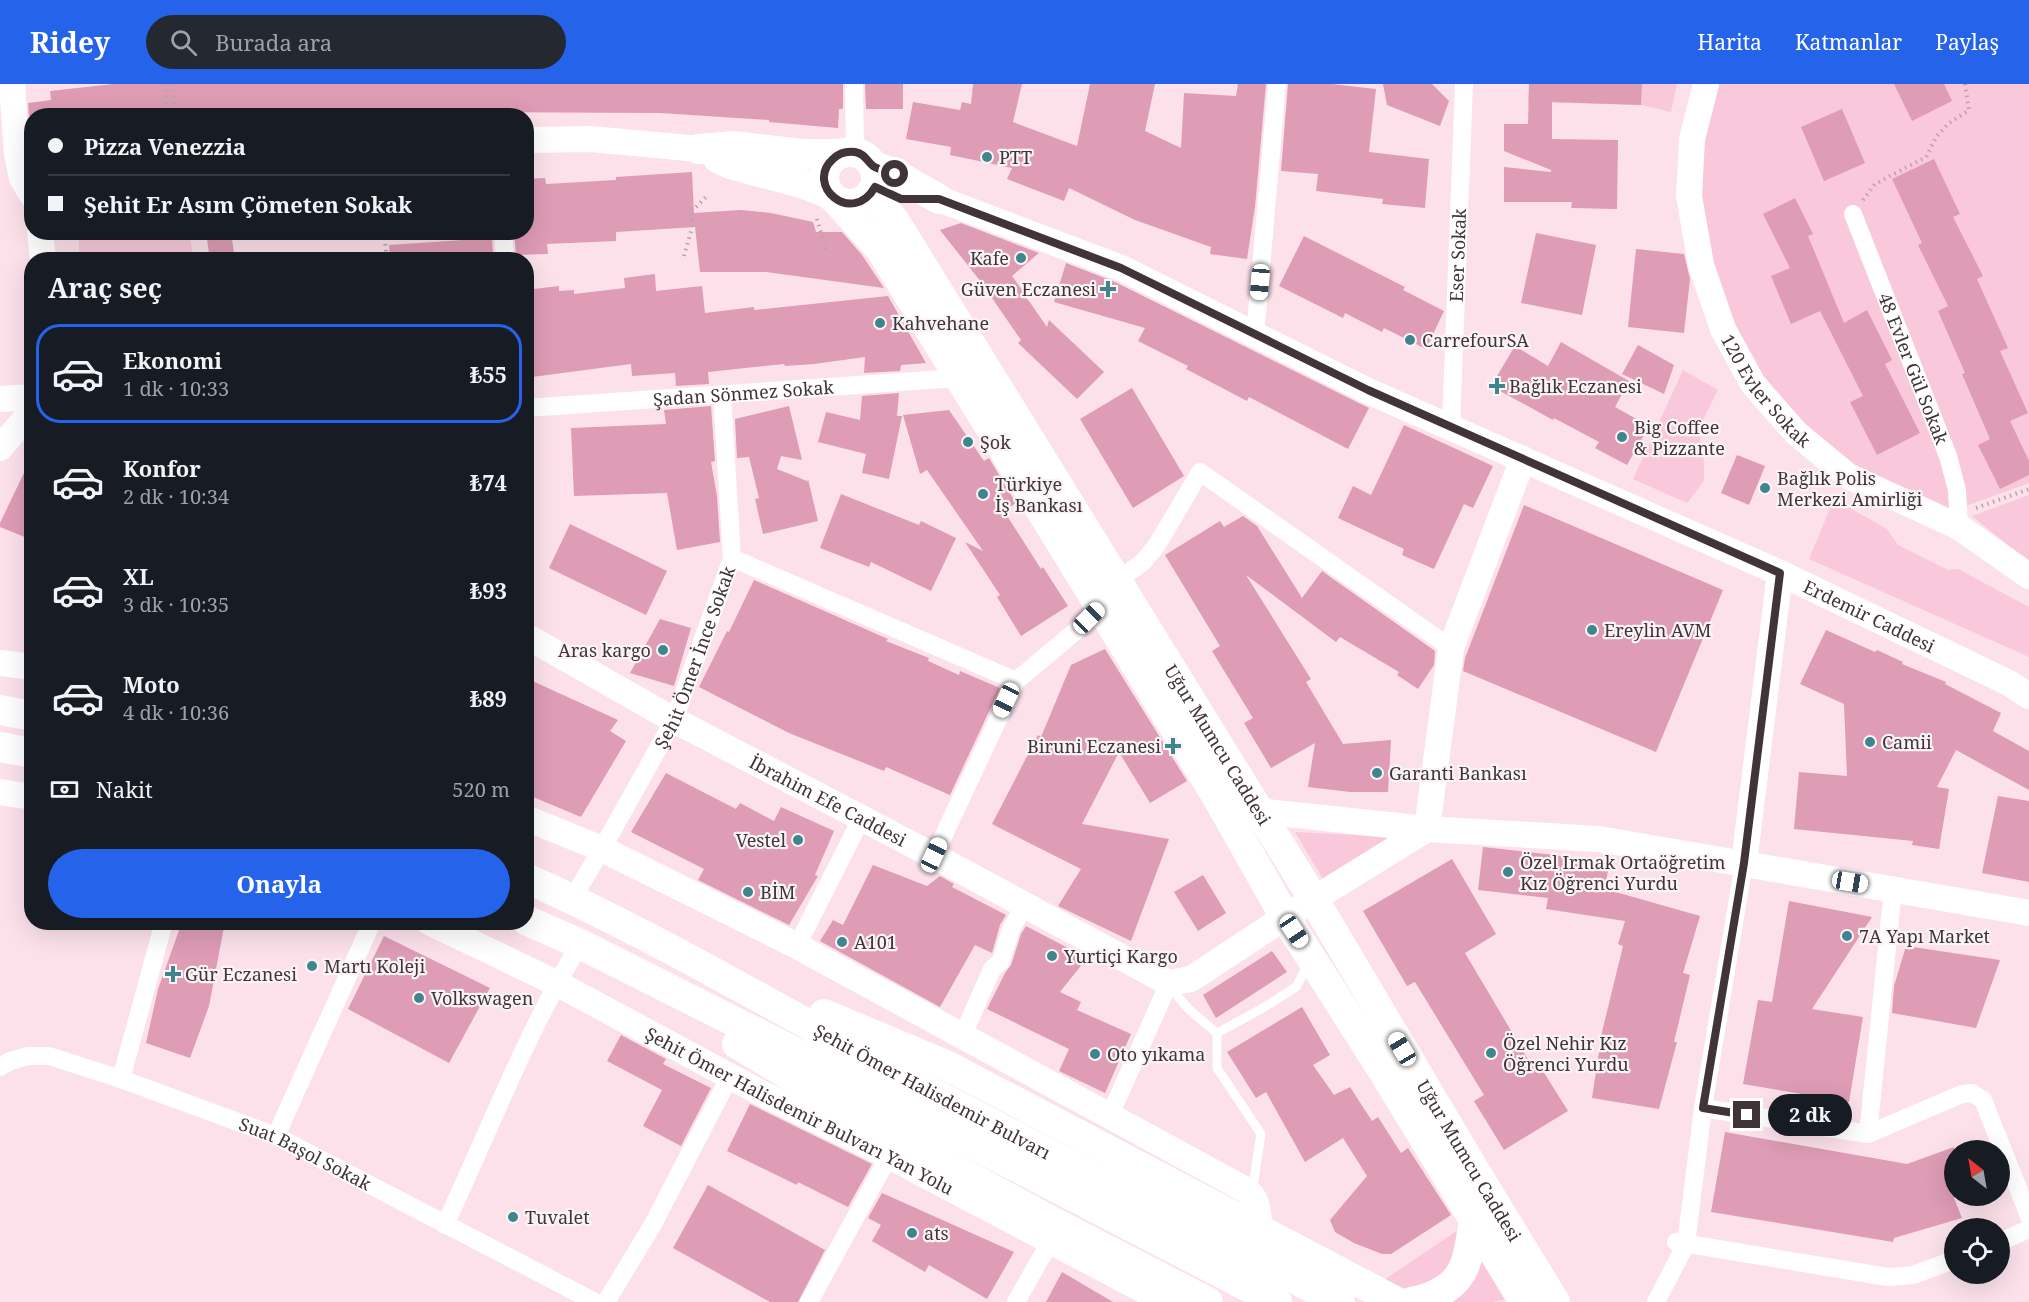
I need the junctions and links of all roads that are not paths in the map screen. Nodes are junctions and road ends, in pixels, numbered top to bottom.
1 (12, 84) edge
2 (854, 84) edge
3 (1277, 84) edge
4 (1463, 84) edge
5 (1706, 84) edge
6 (534, 140) edge
7 (699, 149) junction
8 (863, 170) junction
9 (21, 183) edge
10 (939, 199) joint
11 (827, 204) junction
12 (1853, 214) road end
13 (1255, 336) junction
14 (958, 378) junction
15 (722, 394) junction
16 (24, 398) edge
17 (0, 399) edge
18 (534, 407) edge
19 (24, 420) edge
20 (1451, 426) junction
21 (0, 448) edge
22 (1523, 459) junction
23 (1959, 521) junction
24 (732, 558) junction
25 (1780, 573) junction
26 (2029, 576) edge
27 (1117, 581) junction
28 (1100, 607) junction
29 (534, 641) edge
30 (1450, 648) junction
31 (0, 663) edge
32 (24, 666) edge
33 (1016, 681) junction
34 (2022, 689) edge
35 (0, 710) edge
36 (24, 714) edge
37 (674, 720) junction
38 (0, 747) edge
39 (24, 752) edge
40 (0, 792) edge
41 (24, 796) edge
42 (1258, 811) junction
43 (861, 819) junction
44 (534, 821) edge
45 (1427, 829) junction
46 (602, 849) junction
47 (934, 855) junction
48 (1744, 863) junction
49 (534, 881) edge
50 (1893, 889) junction
51 (572, 898) junction
52 (1314, 900) junction
53 (1025, 905) junction
54 (2029, 913) edge
55 (1285, 917) junction
56 (534, 924) edge
57 (162, 930) edge
58 (368, 930) edge
59 (446, 930) edge
60 (580, 944) junction
61 (661, 945) junction
62 (797, 946) junction
63 (1312, 957) junction
64 (648, 978) junction
65 (1170, 983) junction
66 (558, 984) junction
67 (1217, 1033) junction
68 (963, 1035) junction
69 (1, 1065) edge
70 (730, 1076) junction
71 (121, 1079) junction
72 (927, 1106) junction
73 (1703, 1108) junction
74 (1110, 1115) junction
75 (1868, 1134) junction
76 (276, 1136) junction
77 (889, 1156) junction
78 (1252, 1194) junction
79 (2029, 1216) edge
80 (1474, 1221) junction
81 (445, 1225) junction
82 (1260, 1229) junction
83 (2029, 1230) edge
84 (2010, 1238) edge
85 (1050, 1242) junction
86 (1680, 1243) junction
87 (1944, 1264) edge
88 (595, 1302) edge
89 (606, 1302) edge
90 (809, 1302) edge
91 (1016, 1302) edge
92 (1166, 1302) edge
93 (1208, 1302) edge
94 (1277, 1302) edge
95 (1340, 1302) edge
96 (1397, 1302) edge
97 (1411, 1302) edge
98 (1524, 1302) edge
99 (1555, 1302) edge
100 (1656, 1302) edge

1 - 9 street
2 - 8 street
3 - 13 street
4 - 20 street, Eser Sokak
5 - 23 street, 120 Evler Sokak
6 - 7 street, Erdemir Caddesi
7 - 8 main road, Erdemir Caddesi
7 - 11 main road, Erdemir Caddesi
8 - 10 main road, Erdemir Caddesi
8 - 11 main road, Erdemir Caddesi
8 - 11 main road
8 - 27 main road, Uğur Mumcu Caddesi
10 - 13 street, Erdemir Caddesi
11 - 14 main road, Uğur Mumcu Caddesi
12 - 23 street, 48 Evler Gül Sokak
13 - 20 street, Erdemir Caddesi
14 - 15 street, Şadan Sönmez Sokak
14 - 28 main road, Uğur Mumcu Caddesi
15 - 18 street, Şadan Sönmez Sokak
15 - 24 street, Şehit Ömer İnce Sokak
16 - 17 street
19 - 21 street
20 - 22 street, Erdemir Caddesi
22 - 25 street, Erdemir Caddesi
22 - 30 street
23 - 26 street, 120 Evler Sokak
24 - 33 street
24 - 37 street, Şehit Ömer İnce Sokak
25 - 34 street, Erdemir Caddesi
25 - 48 street
27 - 30 street
27 - 42 main road, Uğur Mumcu Caddesi
28 - 33 street
28 - 55 main road, Uğur Mumcu Caddesi
29 - 37 street, İbrahim Efe Caddesi
30 - 45 street
31 - 32 street
33 - 47 street
35 - 36 main road
37 - 43 street, İbrahim Efe Caddesi
37 - 46 street, Şehit Ömer İnce Sokak
38 - 39 main road
40 - 41 street
42 - 45 street
42 - 52 main road, Uğur Mumcu Caddesi
43 - 47 street, İbrahim Efe Caddesi
43 - 62 street
44 - 46 street
45 - 48 street
45 - 52 street
46 - 51 street, Şehit Ömer İnce Sokak
46 - 62 street
47 - 53 street, İbrahim Efe Caddesi
48 - 50 street
48 - 73 street
49 - 51 main road, Şehit Ömer Halisdemir Bulvarı
50 - 54 street
50 - 75 street
51 - 61 main road, Şehit Ömer Halisdemir Bulvarı
52 - 55 street
52 - 99 main road, Uğur Mumcu Caddesi
53 - 65 street, İbrahim Efe Caddesi
53 - 68 street
55 - 63 main road, Uğur Mumcu Caddesi
55 - 65 street
56 - 60 main road, Şehit Ömer Halisdemir Bulvarı
57 - 71 street
58 - 76 street
59 - 66 street, Şehit Ömer Halisdemir Bulvarı Yan Yolu
60 - 64 main road, Şehit Ömer Halisdemir Bulvarı
60 - 66 street
61 - 72 main road, Şehit Ömer Halisdemir Bulvarı
61 - 82 main road
62 - 68 street
63 - 67 lane
63 - 80 main road, Uğur Mumcu Caddesi
64 - 72 main road, Şehit Ömer Halisdemir Bulvarı
64 - 93 main road, Şehit Ömer Halisdemir Bulvarı
65 - 67 lane
65 - 74 street
66 - 70 street, Şehit Ömer Halisdemir Bulvarı Yan Yolu
66 - 81 street
67 - 78 lane
68 - 74 street
69 - 71 street, Suat Başol Sokak
70 - 77 street, Şehit Ömer Halisdemir Bulvarı Yan Yolu
70 - 89 street
71 - 76 street, Suat Başol Sokak
72 - 94 main road, Şehit Ömer Halisdemir Bulvarı
72 - 95 main road, Şehit Ömer Halisdemir Bulvarı
73 - 75 street
73 - 86 street
74 - 78 street
75 - 79 street
76 - 81 street, Suat Başol Sokak
77 - 85 street, Şehit Ömer Halisdemir Bulvarı Yan Yolu
77 - 90 street
78 - 82 street
80 - 97 main road
80 - 98 main road, Uğur Mumcu Caddesi
81 - 88 street, Suat Başol Sokak
82 - 96 main road
83 - 84 street
85 - 91 street
85 - 92 street, Şehit Ömer Halisdemir Bulvarı Yan Yolu
86 - 87 street
86 - 100 street

